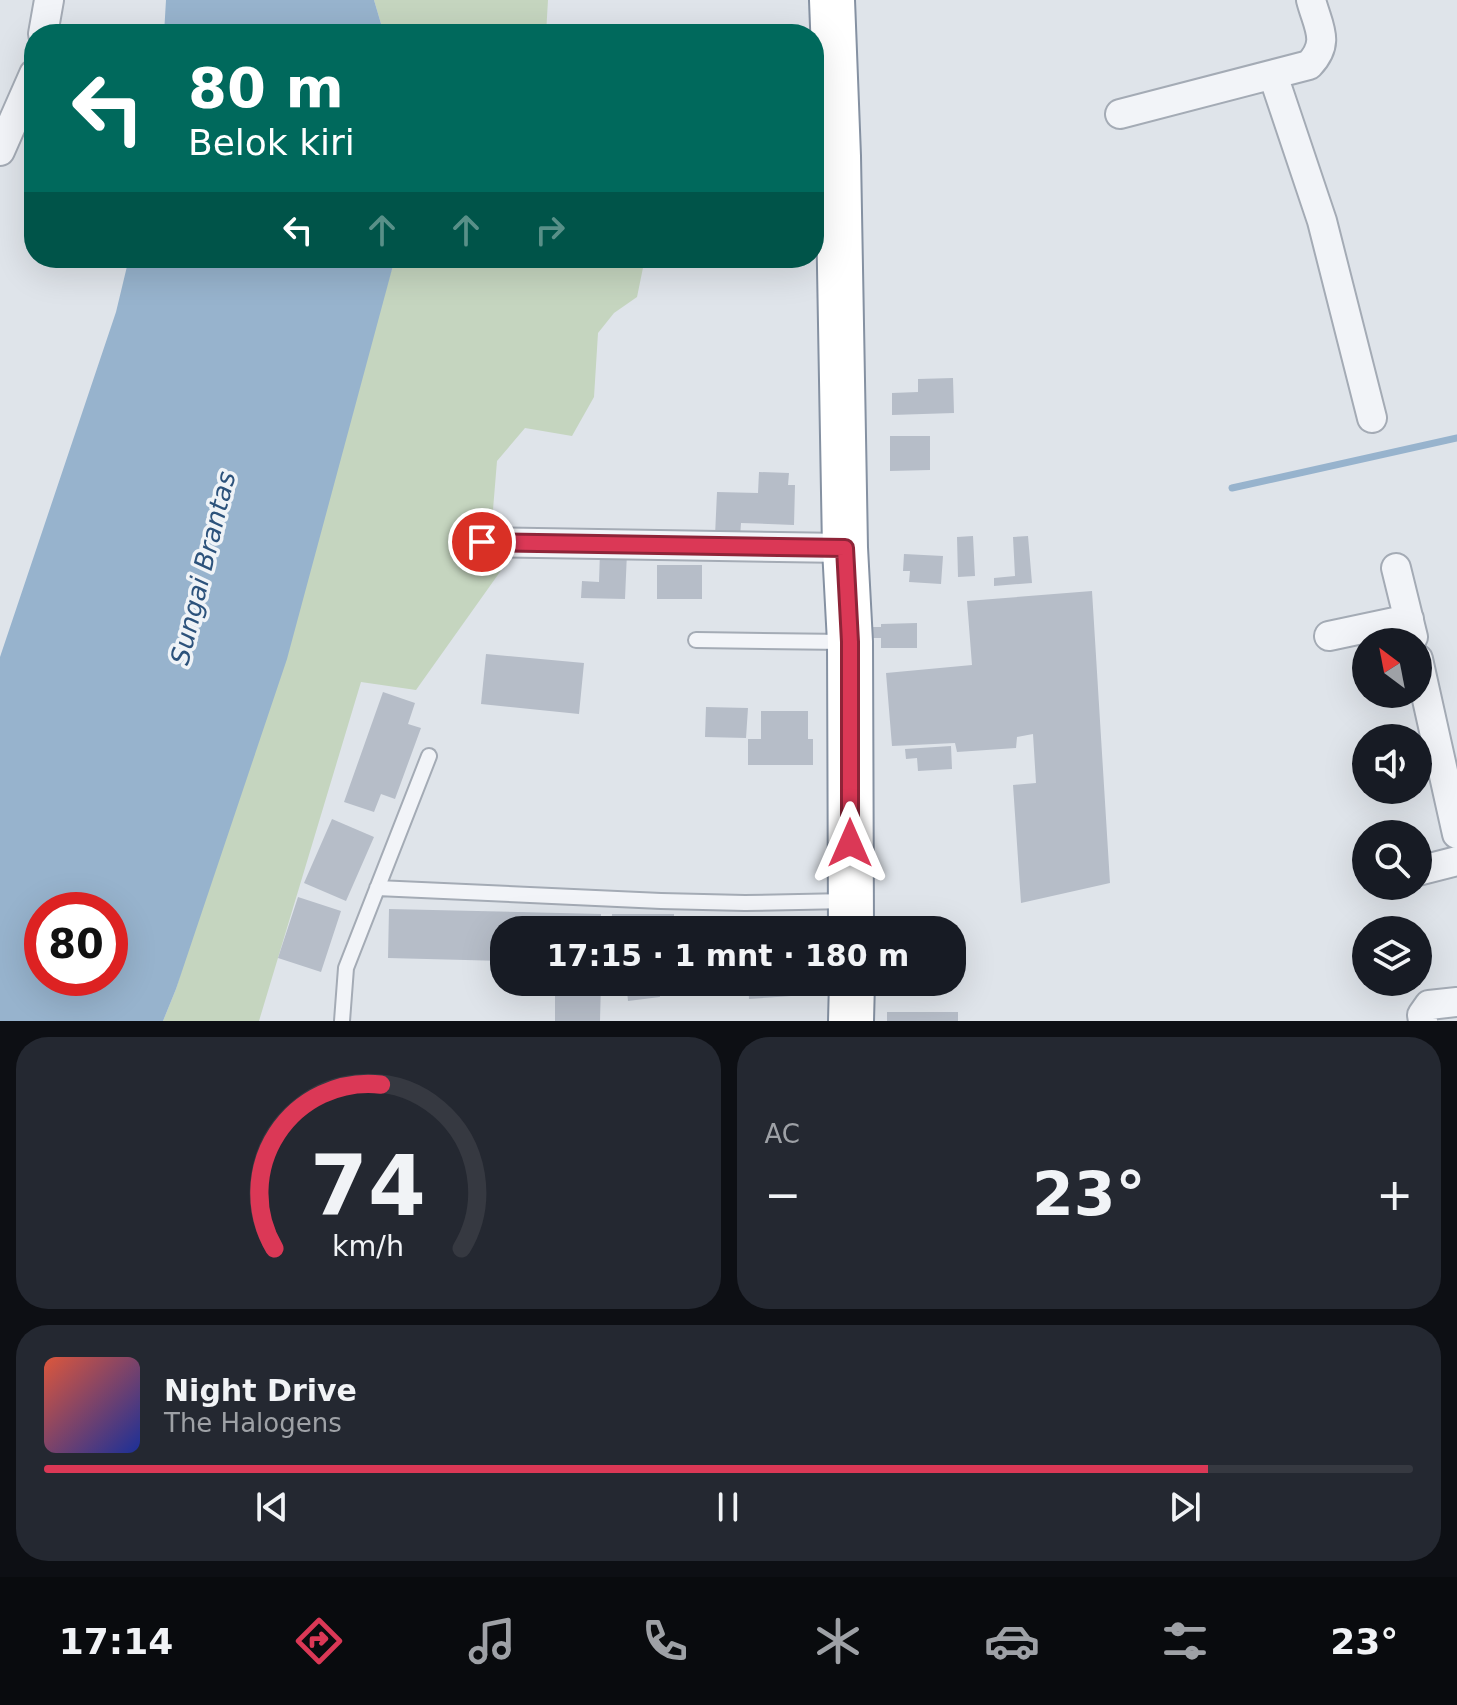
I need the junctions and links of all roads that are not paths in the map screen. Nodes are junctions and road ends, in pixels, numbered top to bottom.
1 (49, 0) edge
2 (832, 0) edge
3 (1311, 0) edge
4 (45, 24) edge
5 (1273, 75) junction
6 (24, 97) edge
7 (1120, 114) dead end
8 (0, 151) edge
9 (1372, 418) dead end
10 (482, 542) dead end
11 (845, 548) junction
12 (1396, 568) dead end
13 (1410, 628) edge
14 (1352, 635) edge
15 (1329, 636) dead end
16 (696, 640) dead end
17 (850, 642) junction
18 (429, 756) dead end
19 (1432, 757) edge
20 (1457, 834) edge
21 (1457, 861) edge
22 (1432, 867) edge
23 (377, 888) junction
24 (851, 915) edge
25 (852, 996) edge
26 (1457, 1002) edge
27 (342, 1021) edge
28 (851, 1021) edge
29 (1423, 1021) edge

1 - 4 street
2 - 11 highway
3 - 5 street
5 - 7 street
5 - 9 street
6 - 8 street
10 - 11 street
11 - 17 highway
12 - 13 street
14 - 15 street
16 - 17 lane
17 - 24 highway
18 - 23 lane
19 - 20 street
21 - 22 street
23 - 24 lane
23 - 27 lane
25 - 28 highway
26 - 29 street

